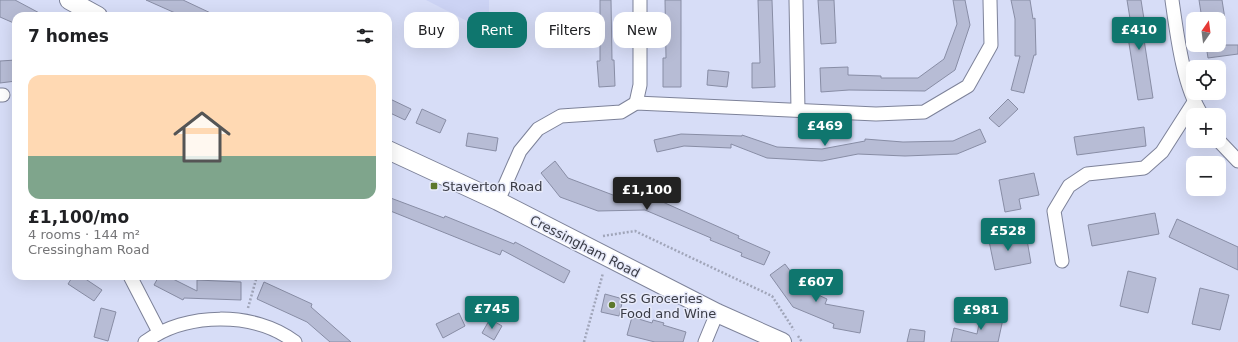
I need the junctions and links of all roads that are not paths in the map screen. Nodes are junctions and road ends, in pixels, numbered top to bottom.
1 (69, 0) edge
2 (640, 0) edge
3 (796, 0) edge
4 (990, 0) edge
5 (1172, 0) edge
6 (91, 12) edge
7 (1194, 102) junction
8 (636, 103) junction
9 (1198, 108) edge
10 (798, 110) junction
11 (1226, 148) edge
12 (392, 152) edge
13 (1238, 161) edge
14 (498, 201) junction
15 (1062, 261) dead end
16 (132, 280) edge
17 (717, 313) junction
18 (159, 332) junction
19 (145, 342) edge
20 (295, 342) edge
21 (705, 342) edge
22 (782, 342) edge

1 - 6 street
2 - 8 street
3 - 10 street
4 - 10 street
5 - 7 street
7 - 9 street
7 - 15 street
8 - 10 street
8 - 14 street
11 - 13 street
12 - 14 street, Cressingham Road
14 - 17 street, Cressingham Road
16 - 18 street
17 - 21 street
17 - 22 street, Cressingham Road
18 - 19 street
18 - 20 street

